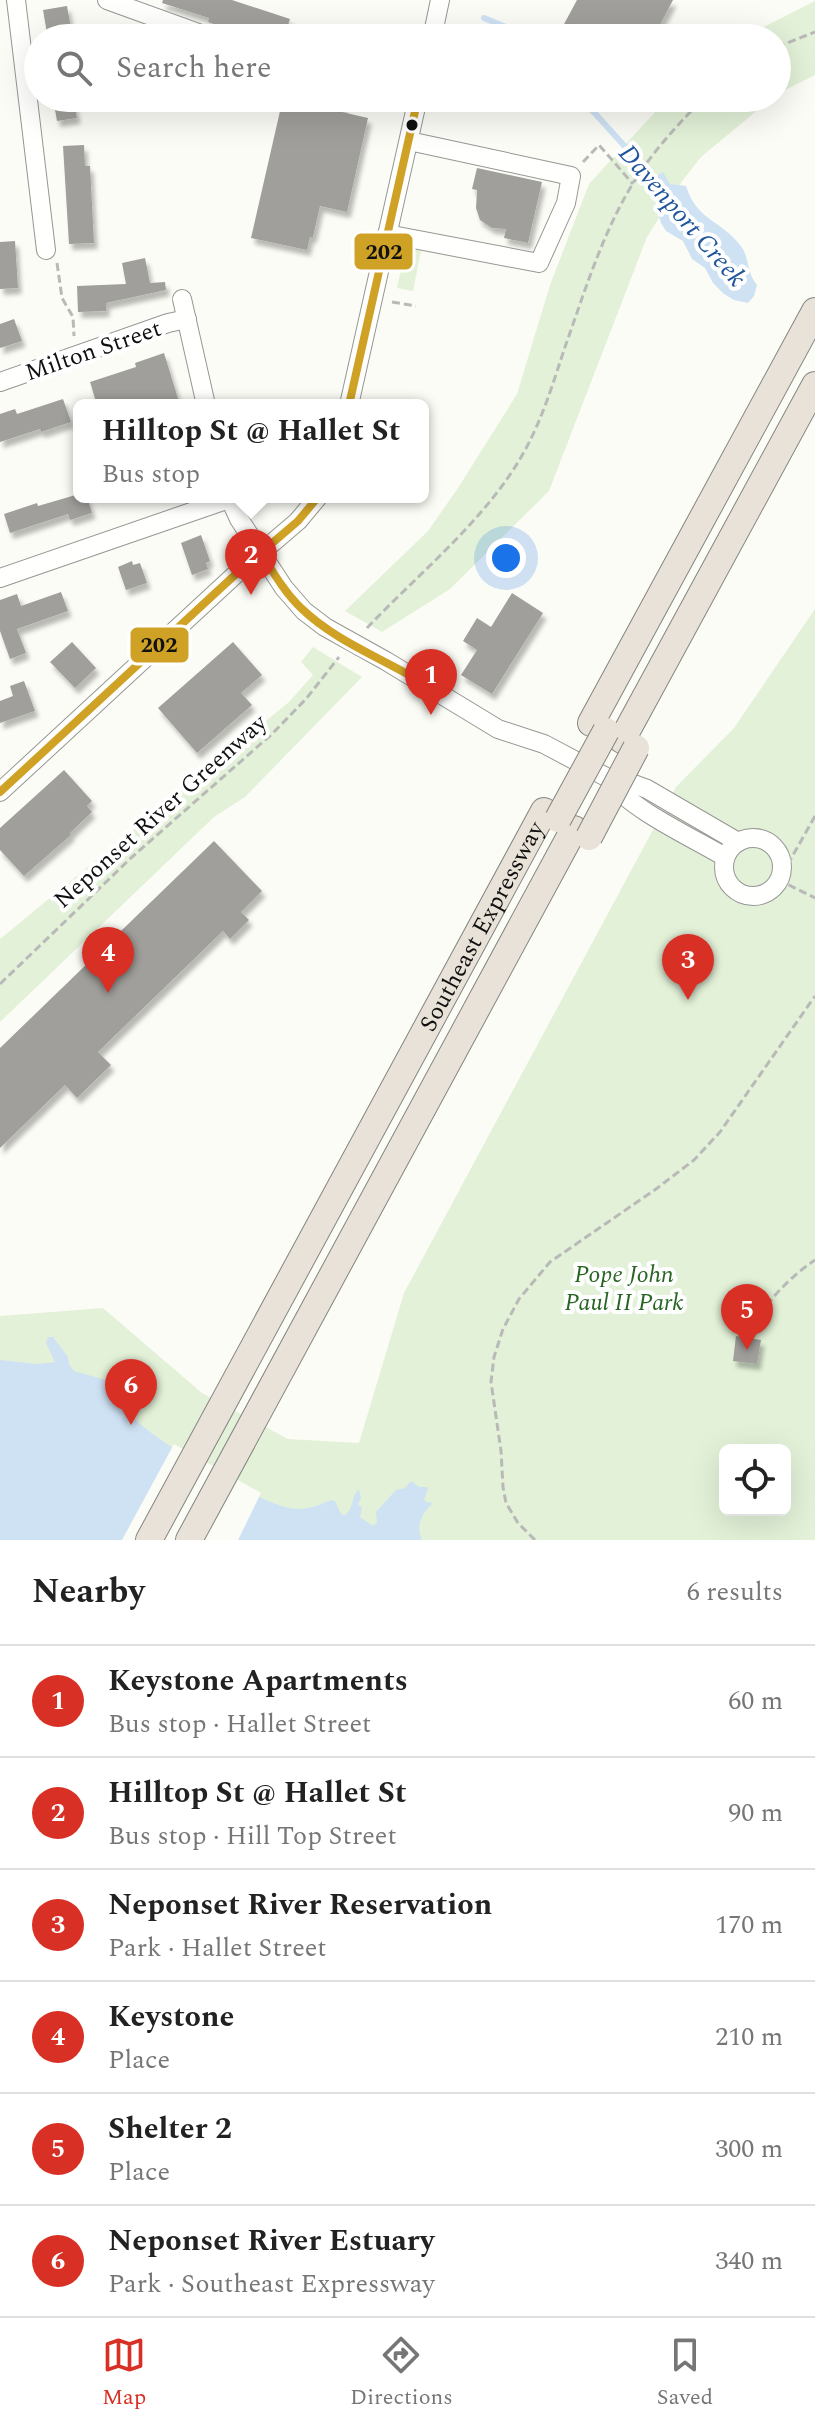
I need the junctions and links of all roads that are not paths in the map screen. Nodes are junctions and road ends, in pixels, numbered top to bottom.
1 (16, 0) edge
2 (107, 0) edge
3 (440, 0) edge
4 (157, 18) junction
5 (158, 24) edge
6 (174, 24) edge
7 (435, 24) edge
8 (24, 67) edge
9 (29, 112) edge
10 (415, 112) edge
11 (409, 141) junction
12 (387, 234) junction
13 (46, 250) road end
14 (182, 299) dead end
15 (815, 311) edge
16 (187, 319) junction
17 (815, 347) edge
18 (0, 382) edge
19 (815, 385) edge
20 (205, 399) edge
21 (350, 399) edge
22 (815, 420) edge
23 (215, 503) edge
24 (231, 503) edge
25 (313, 503) edge
26 (261, 553) junction
27 (0, 578) edge
28 (614, 736) junction
29 (608, 778) junction
30 (0, 792) edge
31 (566, 824) junction
32 (738, 842) junction
33 (725, 857) junction
34 (245, 1416) junction
35 (149, 1540) edge
36 (167, 1540) edge
37 (189, 1540) edge
38 (207, 1540) edge

1 - 8 street
2 - 4 street
3 - 7 street
4 - 5 street
4 - 6 street
9 - 13 street
10 - 11 street
11 - 12 street
11 - 12 street
12 - 21 street
14 - 16 street
15 - 28 highway, Southeast Expressway
16 - 18 street, Milton Street
16 - 20 street
17 - 28 highway
19 - 28 highway
22 - 28 highway, Southeast Expressway
23 - 27 street
24 - 26 street
25 - 26 street
26 - 29 street
26 - 30 street
28 - 31 highway, Southeast Expressway, bridge
28 - 31 highway, Southeast Expressway
29 - 32 street
29 - 33 street
31 - 34 highway, Southeast Expressway
31 - 34 highway, Southeast Expressway
32 - 33 street
32 - 33 street
34 - 35 highway, Southeast Expressway
34 - 36 highway
34 - 37 highway
34 - 38 highway, Southeast Expressway

